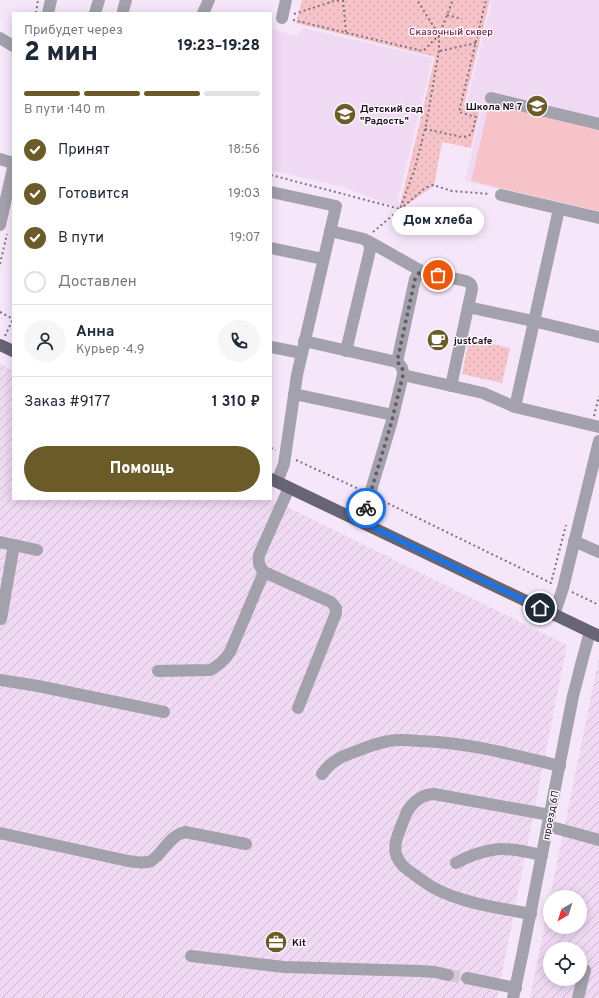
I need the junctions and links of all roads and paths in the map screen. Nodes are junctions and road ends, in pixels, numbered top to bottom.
1 (38, 0) edge
2 (51, 0) edge
3 (99, 0) edge
4 (209, 0) edge
5 (286, 0) edge
6 (343, 0) edge
7 (417, 0) edge
8 (453, 0) edge
9 (486, 0) edge
10 (36, 12) edge
11 (48, 12) edge
12 (96, 12) edge
13 (204, 12) edge
14 (447, 15) junction
15 (282, 18) junction
16 (462, 19) dead end
17 (346, 33) junction
18 (439, 36) junction
19 (0, 38) edge
20 (476, 43) junction
21 (12, 45) edge
22 (439, 51) junction
23 (491, 98) dead end
24 (599, 124) edge
25 (426, 129) junction
26 (0, 159) edge
27 (12, 163) edge
28 (12, 172) edge
29 (272, 176) edge
30 (272, 192) edge
31 (501, 195) joint
32 (559, 208) junction
33 (400, 209) junction
34 (599, 218) edge
35 (0, 225) edge
36 (330, 231) junction
37 (366, 240) junction
38 (272, 248) edge
39 (323, 259) junction
40 (423, 272) junction
41 (468, 307) junction
42 (0, 312) edge
43 (12, 318) edge
44 (12, 321) edge
45 (534, 321) junction
46 (599, 337) edge
47 (1, 345) edge
48 (272, 346) edge
49 (303, 347) junction
50 (12, 350) edge
51 (346, 351) junction
52 (397, 362) junction
53 (403, 375) junction
54 (451, 386) junction
55 (294, 394) junction
56 (599, 396) edge
57 (515, 407) junction
58 (393, 415) junction
59 (596, 426) edge
60 (599, 441) edge
61 (272, 448) edge
62 (286, 455) junction
63 (274, 480) edge
64 (289, 488) junction
65 (370, 495) junction
66 (360, 521) junction
67 (567, 523) dead end
68 (0, 542) edge
69 (574, 542) junction
70 (14, 545) junction
71 (37, 550) dead end
72 (599, 552) edge
73 (264, 572) junction
74 (551, 583) junction
75 (563, 588) junction
76 (599, 605) edge
77 (554, 615) junction
78 (1, 619) edge
79 (595, 634) edge
80 (158, 671) dead end
81 (0, 680) edge
82 (298, 708) dead end
83 (164, 712) dead end
84 (560, 766) junction
85 (322, 774) dead end
86 (549, 821) junction
87 (0, 833) edge
88 (599, 840) edge
89 (246, 844) dead end
90 (542, 855) junction
91 (456, 863) dead end
92 (531, 914) junction
93 (191, 956) dead end
94 (448, 975) tunnel mouth
95 (466, 978) tunnel mouth
96 (581, 986) edge
97 (514, 993) edge
98 (578, 998) edge

1 - 10 path
2 - 11 street
3 - 12 street
4 - 13 street
5 - 15 street
6 - 15 path
6 - 17 path
7 - 18 path
8 - 14 path
9 - 20 path
14 - 16 path
14 - 18 path
15 - 17 path
17 - 18 path
18 - 22 path
19 - 21 street
20 - 22 path
20 - 25 path
22 - 25 path
23 - 24 street
25 - 33 path
26 - 27 street
28 - 35 street
29 - 33 path
30 - 36 street
31 - 32 street
31 - 33 path
32 - 34 street
32 - 45 street
33 - 37 path
36 - 37 street
36 - 39 street
37 - 40 street
37 - 51 street
38 - 39 street
39 - 49 street
40 - 41 street
40 - 52 street
41 - 45 street
41 - 54 street
42 - 43 path
44 - 47 path
45 - 46 street
45 - 57 street
47 - 50 main road
48 - 49 street
49 - 51 street
49 - 55 street
51 - 52 street
52 - 53 street
53 - 54 street
53 - 58 street
54 - 57 street
55 - 58 street
55 - 62 street
56 - 59 path
57 - 59 street
58 - 65 street
60 - 69 street
61 - 62 path
62 - 63 street
62 - 65 path
63 - 64 main road
64 - 66 main road
64 - 73 street
65 - 66 street
65 - 74 path
66 - 77 main road
67 - 74 path
68 - 70 street
69 - 72 street
69 - 75 street
70 - 71 street
70 - 78 street
73 - 80 street
73 - 82 street
74 - 75 path
75 - 76 path
75 - 77 street
77 - 79 main road
79 - 84 street, проезд 6П
81 - 83 street
84 - 85 street
84 - 86 street, проезд 6П
86 - 88 street
86 - 90 street, проезд 6П
86 - 92 street
87 - 89 street
90 - 91 street
90 - 92 street, проезд 6П
92 - 97 street, проезд 6П
93 - 94 street
95 - 97 street
96 - 98 street

